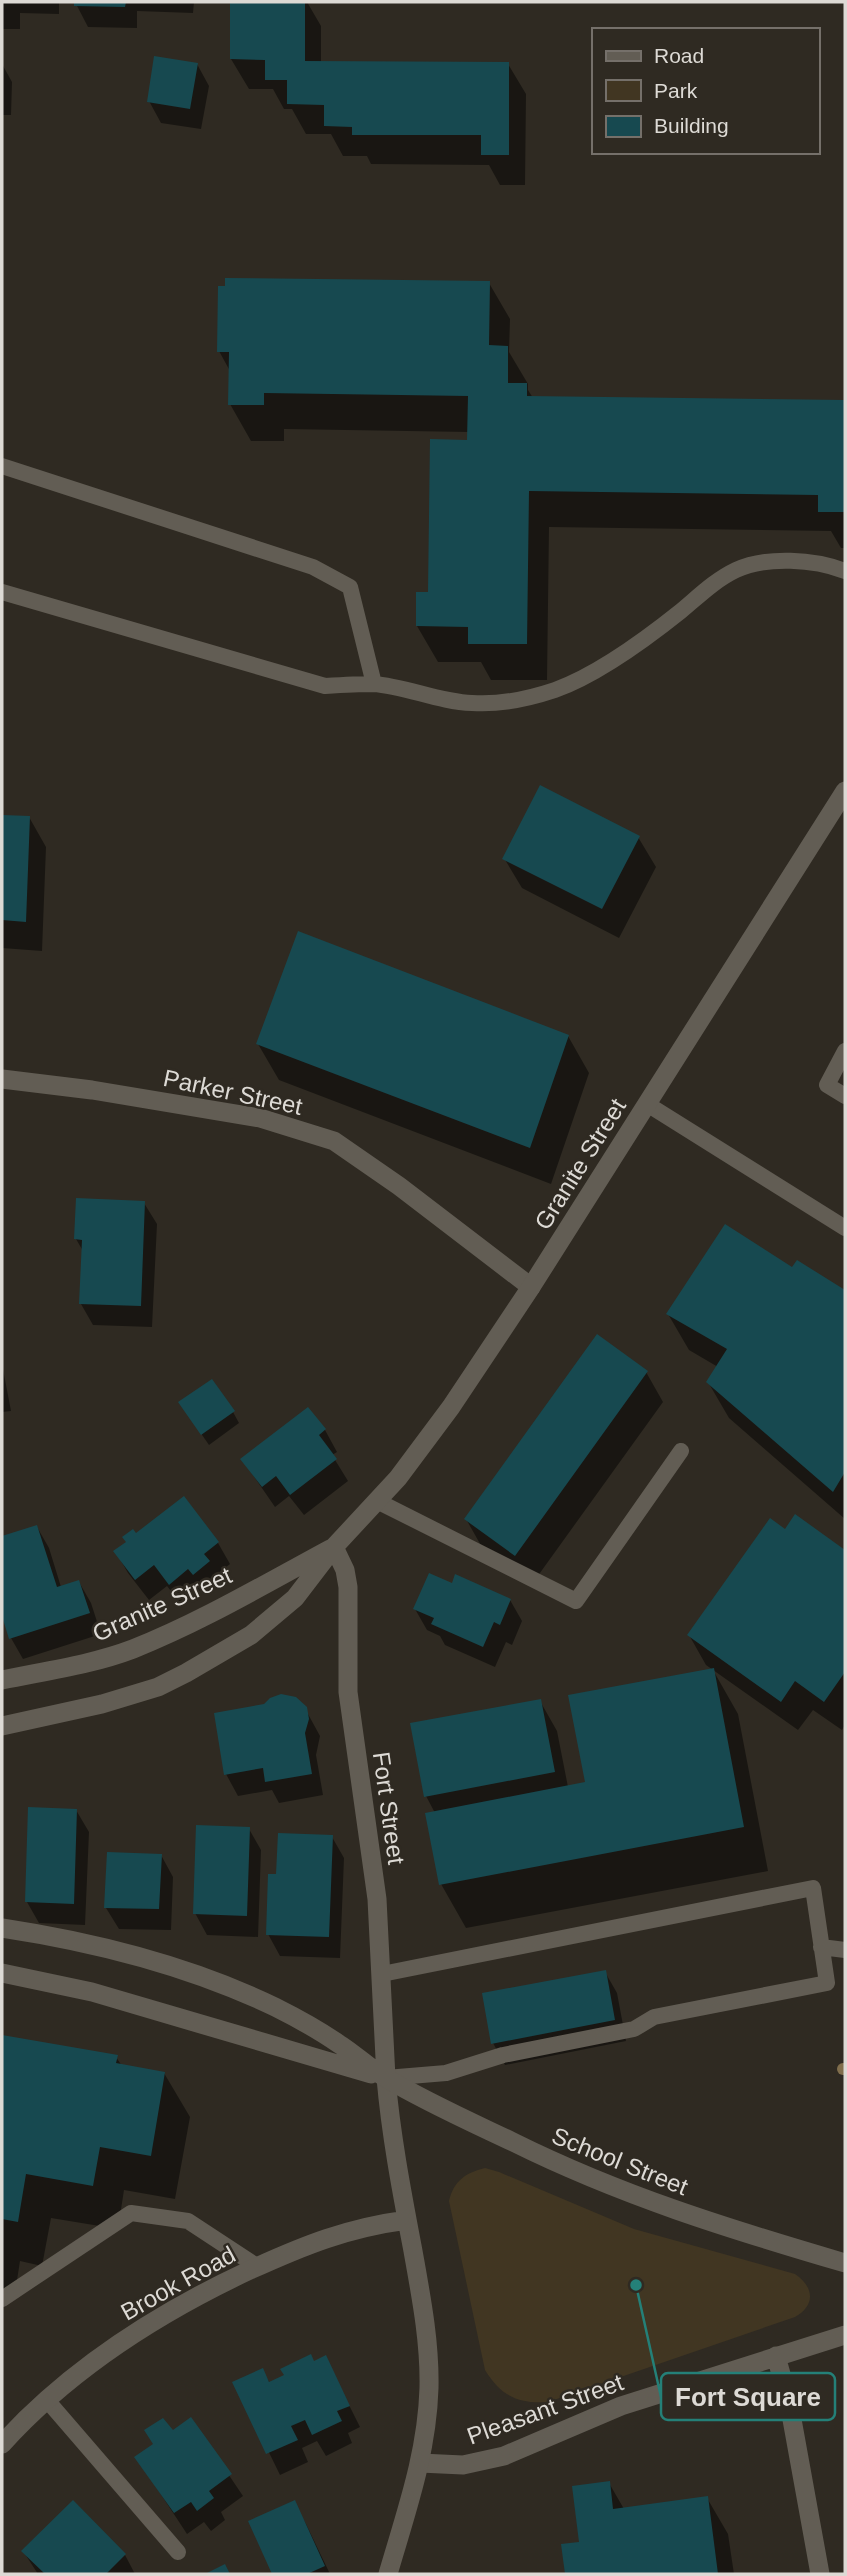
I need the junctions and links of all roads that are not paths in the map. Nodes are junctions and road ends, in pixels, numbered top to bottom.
1 (2, 466) edge
2 (845, 571) edge
3 (2, 592) edge
4 (374, 684) junction
5 (845, 791) edge
6 (845, 1051) edge
7 (2, 1079) edge
8 (845, 1096) edge
9 (647, 1104) junction
10 (845, 1228) edge
11 (531, 1287) junction
12 (681, 1451) dead end
13 (377, 1501) junction
14 (334, 1547) junction
15 (2, 1681) edge
16 (2, 1726) edge
17 (2, 1928) edge
18 (821, 1947) junction
19 (845, 1951) edge
20 (2, 1973) edge
21 (382, 1974) junction
22 (386, 2078) junction
23 (407, 2220) junction
24 (845, 2263) edge
25 (258, 2267) junction
26 (2, 2299) edge
27 (845, 2335) edge
28 (776, 2356) junction
29 (46, 2399) junction
30 (2, 2444) edge
31 (420, 2463) junction
32 (178, 2552) dead end
33 (388, 2574) edge
34 (820, 2574) edge

1 - 4 lane
2 - 4 lane
3 - 4 lane
5 - 9 main road, Granite Street
6 - 8 lane
7 - 11 main road, Parker Street
9 - 10 lane
9 - 11 main road, Granite Street
11 - 13 main road, Granite Street
12 - 13 lane
13 - 14 main road, Granite Street
14 - 15 main road, Granite Street
14 - 16 main road, Granite Street
14 - 21 main road, Fort Street
17 - 22 main road, School Street
18 - 19 lane
18 - 21 lane
18 - 22 lane
20 - 22 main road, School Street
21 - 22 main road, Fort Street
22 - 23 main road
22 - 24 main road, School Street
23 - 25 main road, Brook Road
23 - 31 main road
25 - 26 lane
25 - 29 main road, Brook Road
27 - 28 main road, Pleasant Street
28 - 31 main road, Pleasant Street
28 - 34 main road
29 - 30 main road, Brook Road
29 - 32 lane
31 - 33 main road

